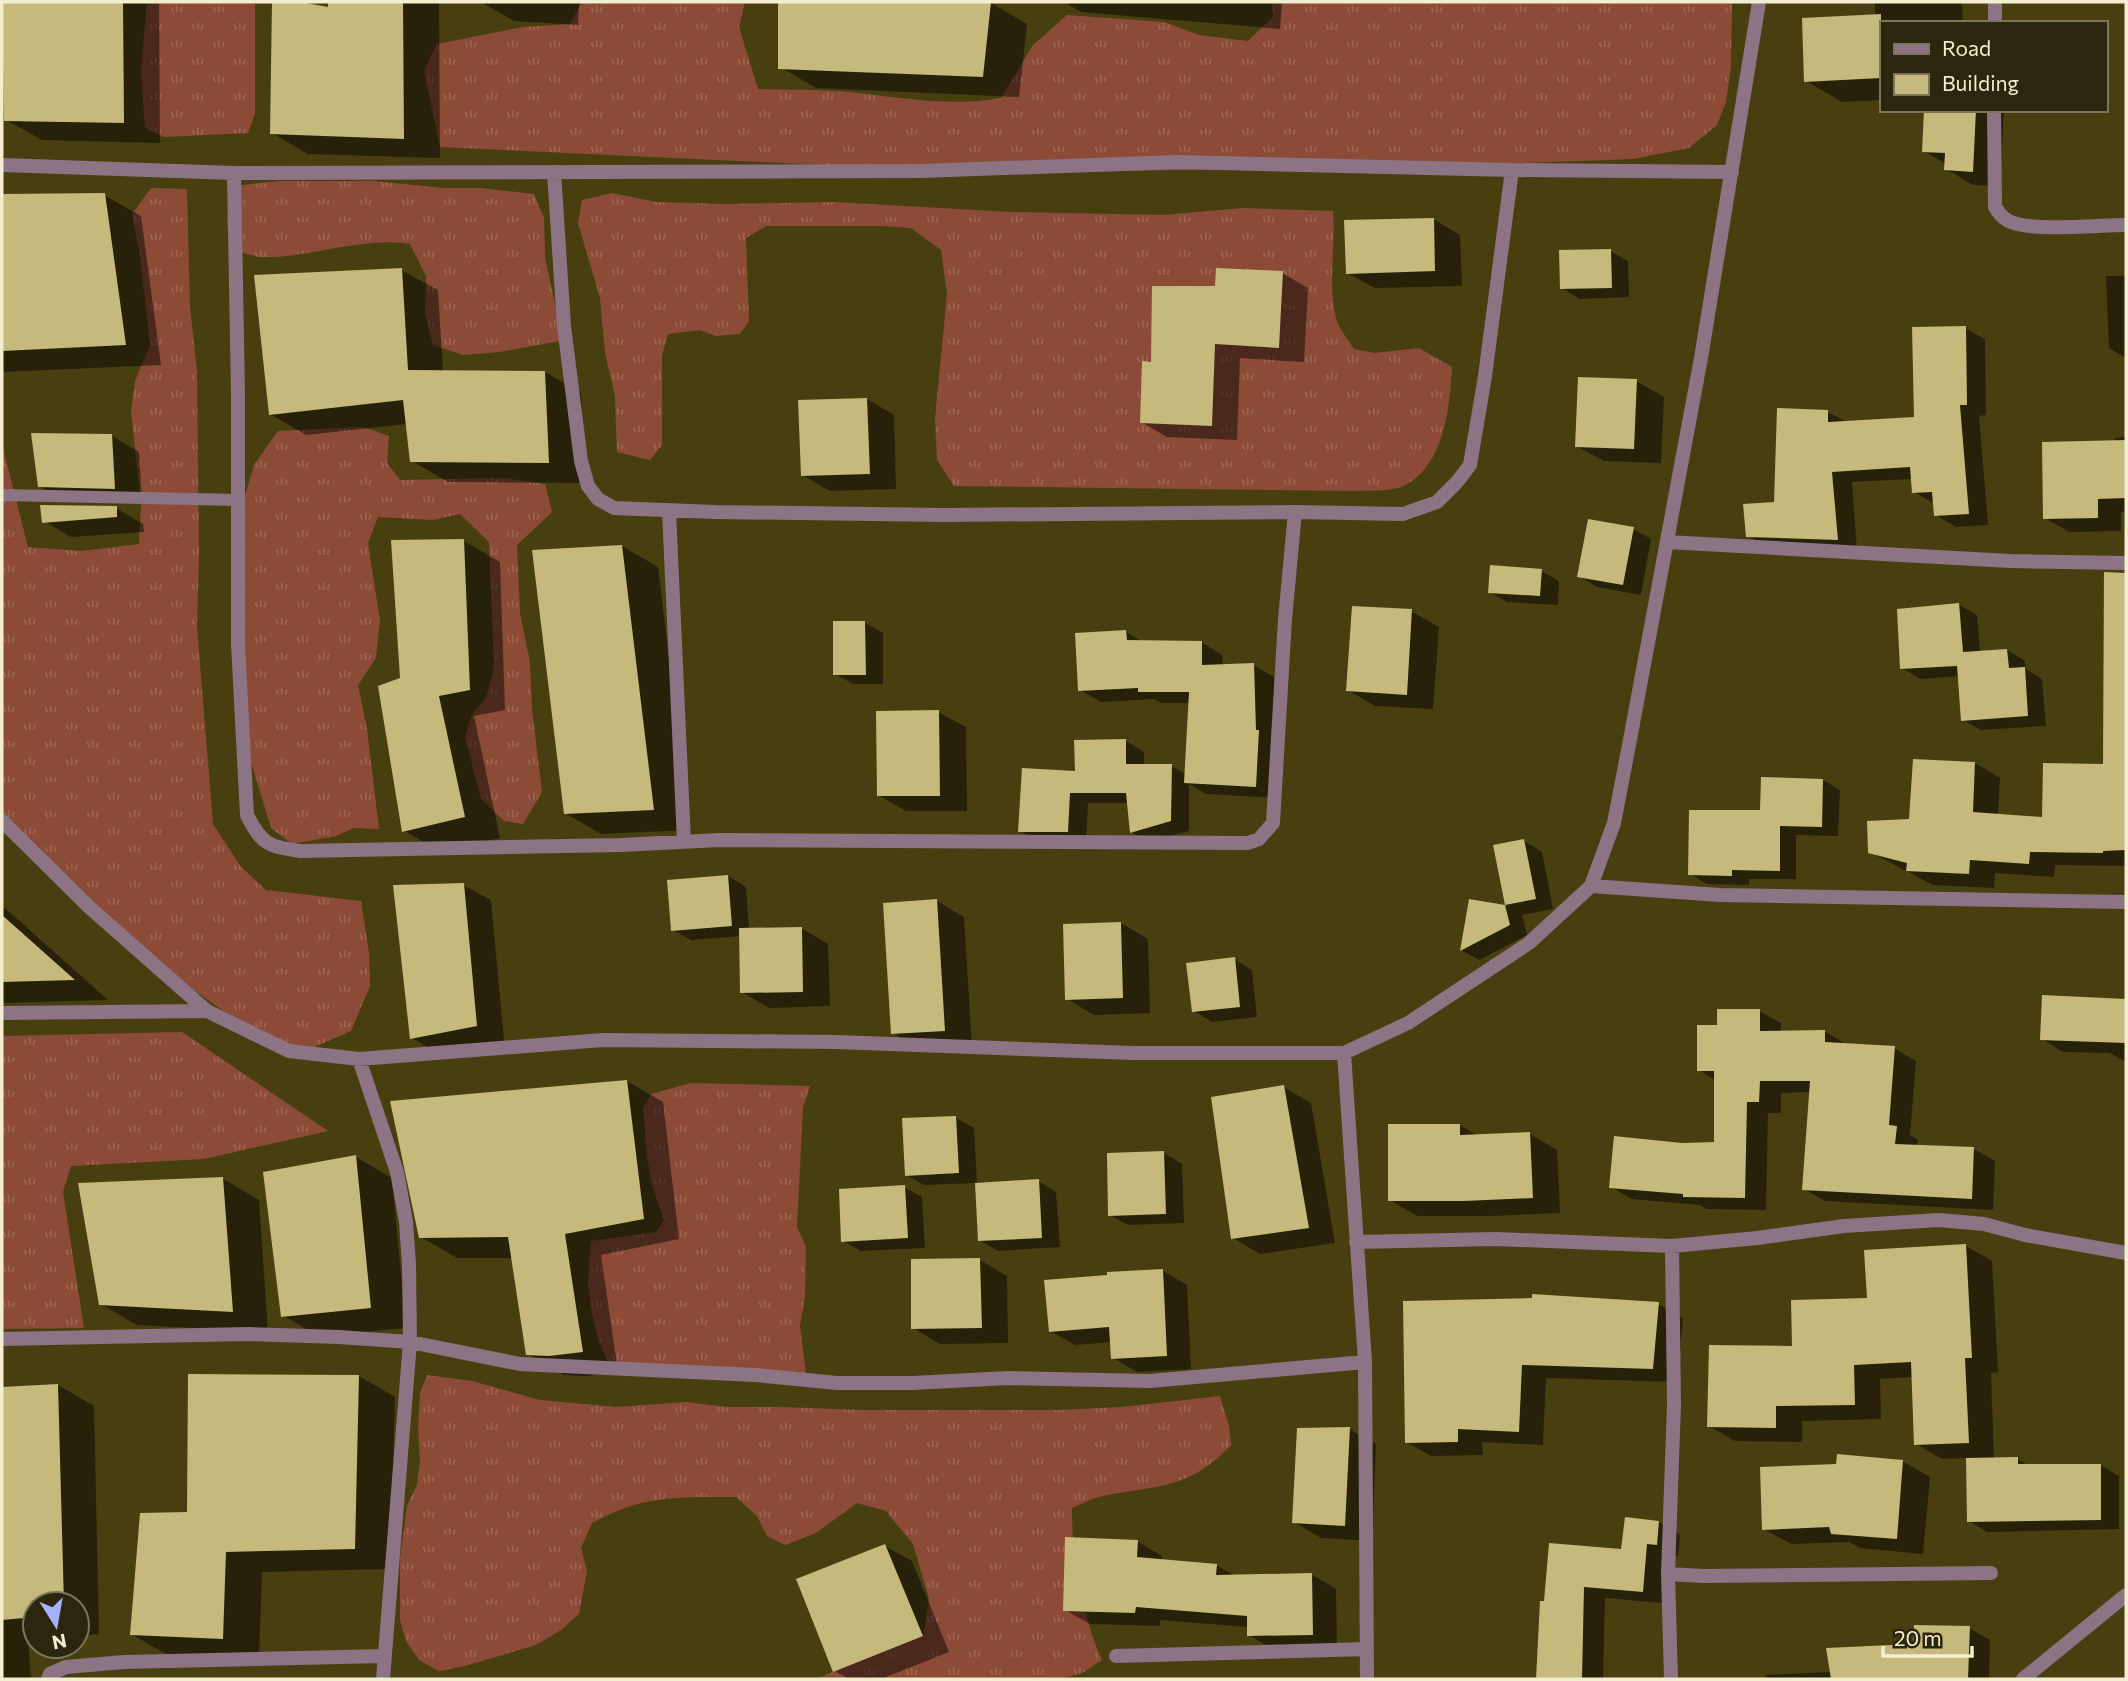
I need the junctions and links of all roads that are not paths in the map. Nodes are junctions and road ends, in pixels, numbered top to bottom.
1 (1759, 2) edge
2 (1995, 2) edge
3 (1995, 21) edge
4 (1994, 112) edge
5 (2, 165) edge
6 (1512, 170) junction
7 (554, 172) junction
8 (1732, 172) junction
9 (234, 173) junction
10 (2126, 225) edge
11 (2, 495) edge
12 (239, 500) junction
13 (669, 511) junction
14 (1295, 512) junction
15 (1667, 542) junction
16 (2126, 563) edge
17 (2, 821) edge
18 (684, 842) junction
19 (1591, 886) junction
20 (2126, 902) edge
21 (207, 1011) junction
22 (2, 1013) edge
23 (1344, 1053) junction
24 (359, 1059) junction
25 (1356, 1242) junction
26 (1672, 1246) junction
27 (2126, 1253) edge
28 (2, 1339) edge
29 (410, 1342) junction
30 (1365, 1362) junction
31 (1991, 1573) dead end
32 (1668, 1574) junction
33 (2126, 1595) edge
34 (1367, 1649) junction
35 (384, 1656) junction
36 (1116, 1656) dead end
37 (48, 1679) edge
38 (383, 1679) edge
39 (1367, 1679) edge
40 (1671, 1679) edge
41 (2023, 1679) edge

1 - 8 street
2 - 3 street
4 - 10 street
5 - 9 street
6 - 7 street
6 - 8 street
6 - 14 street
7 - 9 street
7 - 13 street
8 - 15 street
9 - 12 street
11 - 12 lane
12 - 18 street
13 - 14 street
13 - 18 street
14 - 18 street
15 - 16 street
15 - 19 street
17 - 21 street
19 - 20 street
19 - 23 street
21 - 22 street
21 - 24 street
23 - 24 street
23 - 25 street
24 - 29 street
25 - 26 street
25 - 30 street
26 - 27 street
26 - 32 street
28 - 29 street
29 - 30 street
29 - 35 street
30 - 34 street
31 - 32 street
32 - 40 street
33 - 41 street
34 - 36 street
34 - 39 street
35 - 37 street
35 - 38 street

